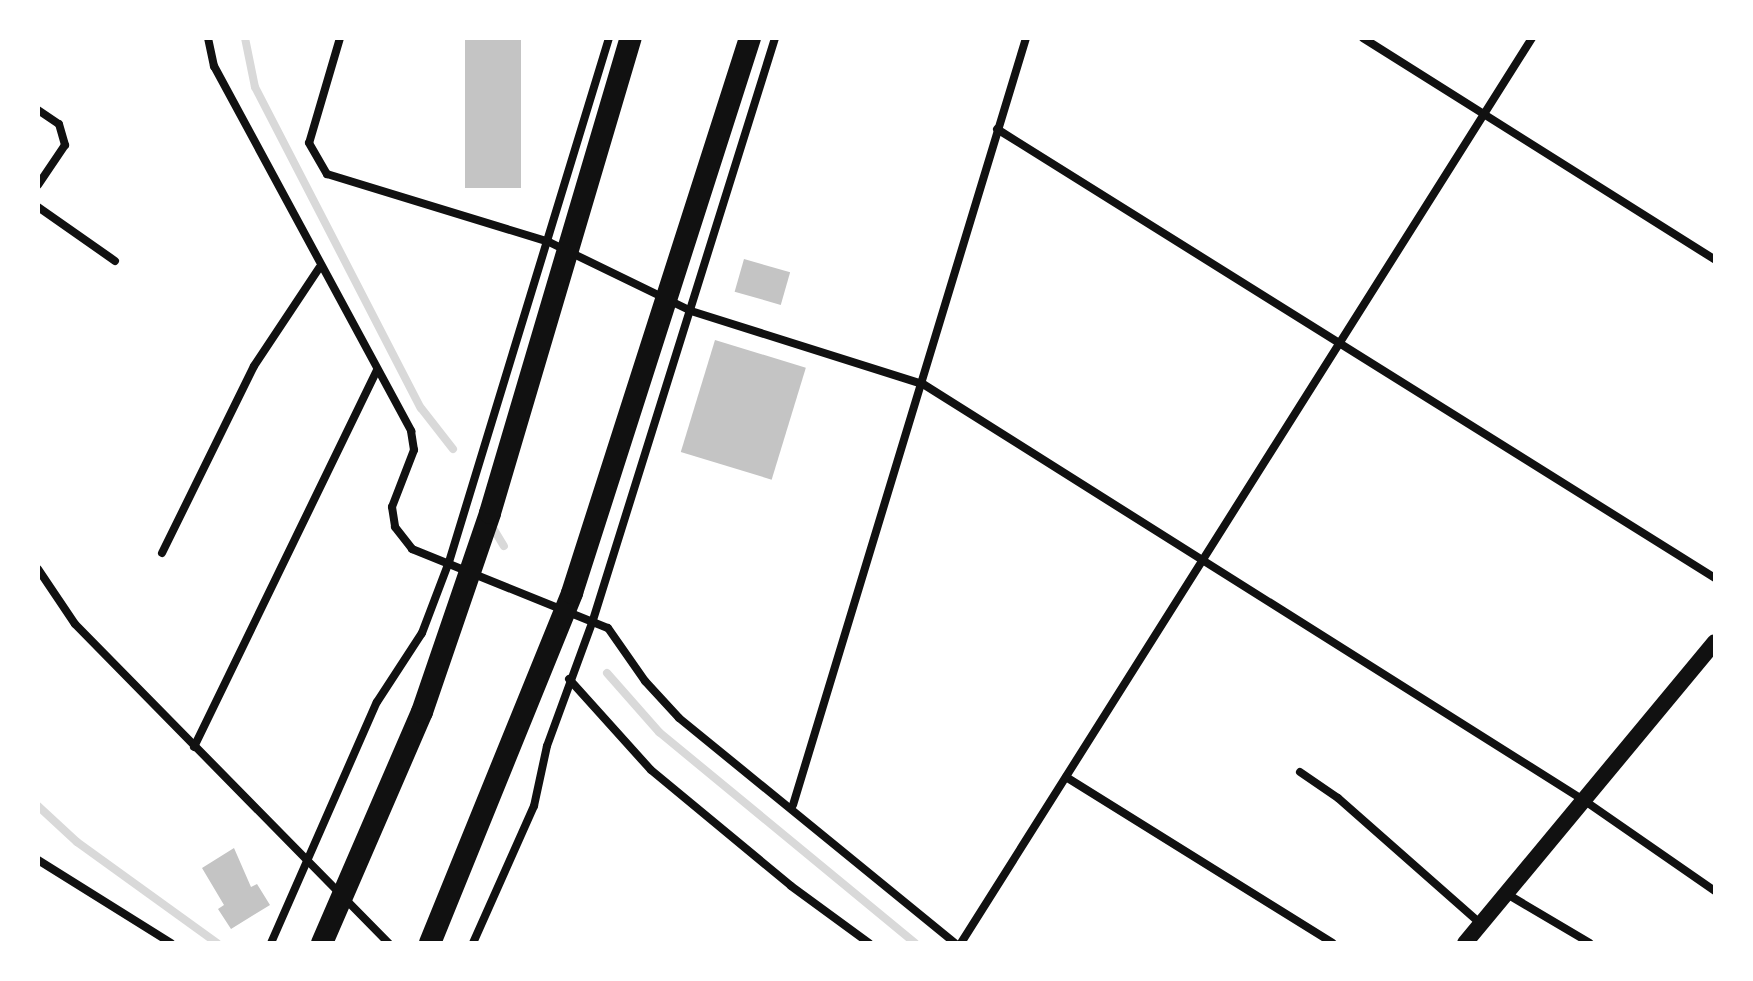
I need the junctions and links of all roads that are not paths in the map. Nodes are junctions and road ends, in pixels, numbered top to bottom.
1 (208, 38) edge
2 (340, 38) edge
3 (609, 38) edge
4 (631, 38) edge
5 (750, 38) edge
6 (775, 38) edge
7 (1026, 38) edge
8 (1363, 38) edge
9 (1532, 38) edge
10 (38, 110) edge
11 (1485, 115) junction
12 (997, 129) junction
13 (38, 185) edge
14 (38, 207) edge
15 (549, 242) junction
16 (1715, 260) edge
17 (115, 261) dead end
18 (319, 268) junction
19 (691, 311) junction
20 (1339, 344) junction
21 (377, 370) junction
22 (923, 384) junction
23 (162, 553) dead end
24 (449, 562) junction
25 (1202, 562) junction
26 (38, 569) edge
27 (1715, 578) edge
28 (593, 620) junction
29 (1715, 642) edge
30 (569, 679) junction
31 (194, 747) junction
32 (1300, 772) dead end
33 (1066, 777) junction
34 (1585, 801) junction
35 (793, 805) junction
36 (38, 860) edge
37 (310, 865) junction
38 (1715, 891) edge
39 (1507, 894) junction
40 (1481, 924) junction
41 (171, 943) edge
42 (271, 943) edge
43 (322, 943) edge
44 (389, 943) edge
45 (430, 943) edge
46 (473, 943) edge
47 (869, 943) edge
48 (958, 943) edge
49 (1333, 943) edge
50 (1465, 943) edge
51 (1590, 943) edge

1 - 18 street
2 - 15 street
3 - 15 street
4 - 43 highway
5 - 45 highway
6 - 19 street
7 - 12 street
8 - 11 street
9 - 11 street
10 - 13 street
11 - 16 street
11 - 20 street
12 - 20 street
12 - 22 street
14 - 17 street
15 - 19 street
15 - 24 street
18 - 21 street
18 - 23 street
19 - 22 street
19 - 28 street
20 - 25 street
20 - 27 street
21 - 24 street
21 - 31 street
22 - 25 street
22 - 35 street
24 - 28 street
24 - 37 street
25 - 33 street
25 - 34 street
26 - 31 street
28 - 30 street
28 - 35 street
29 - 34 main road
30 - 46 street
30 - 47 street
31 - 37 street
32 - 40 street
33 - 48 street
33 - 49 street
34 - 38 street
34 - 39 main road
35 - 48 street
36 - 41 street
37 - 42 street
37 - 44 street
39 - 40 main road
39 - 51 street
40 - 50 main road

